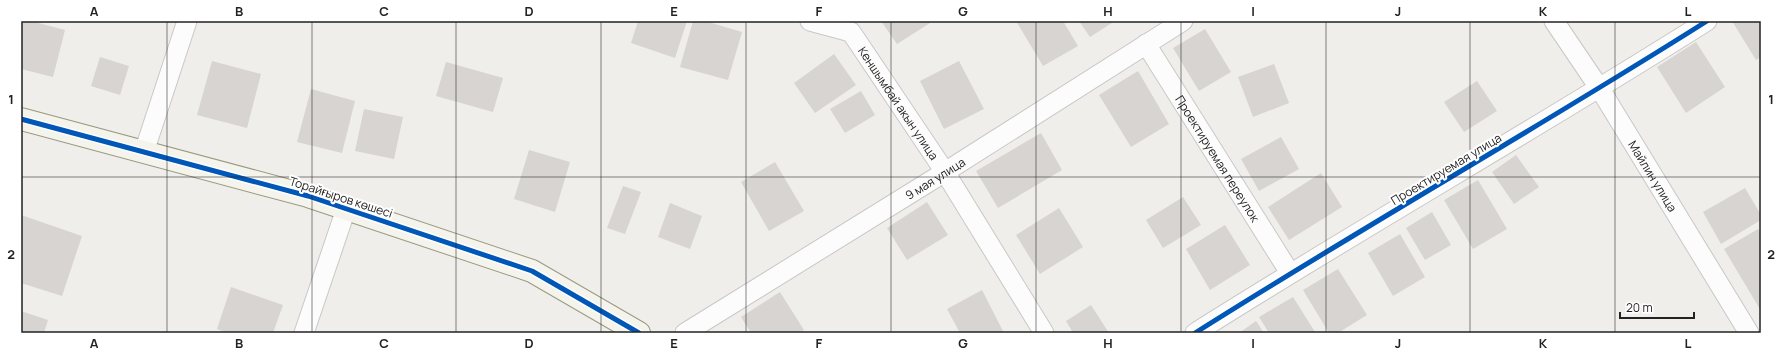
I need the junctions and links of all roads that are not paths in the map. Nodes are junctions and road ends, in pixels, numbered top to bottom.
1 (187, 21) edge
2 (810, 21) edge
3 (1183, 21) edge
4 (1554, 21) edge
5 (1707, 21) edge
6 (1146, 44) junction
7 (1600, 89) junction
8 (21, 119) edge
9 (144, 152) junction
10 (945, 172) junction
11 (346, 209) junction
12 (1290, 273) junction
13 (304, 333) edge
14 (639, 333) edge
15 (685, 333) edge
16 (1044, 333) edge
17 (1195, 333) edge
18 (1749, 333) edge

1 - 9 street
2 - 10 street, Кеншымбай акын улица
3 - 6 street, 9 мая улица
4 - 7 street, Майлин улица
5 - 7 street, Проектируемая улица
6 - 10 street, 9 мая улица
6 - 12 street, Проектируемая переулок
7 - 12 street, Проектируемая улица
7 - 18 street, Майлин улица
8 - 9 street, Торайғыров көшесі
9 - 11 street, Торайғыров көшесі
10 - 15 street, 9 мая улица
10 - 16 street, Кеншымбай акын улица
11 - 13 street
11 - 14 street, Торайғыров көшесі
12 - 17 street, Проектируемая улица

